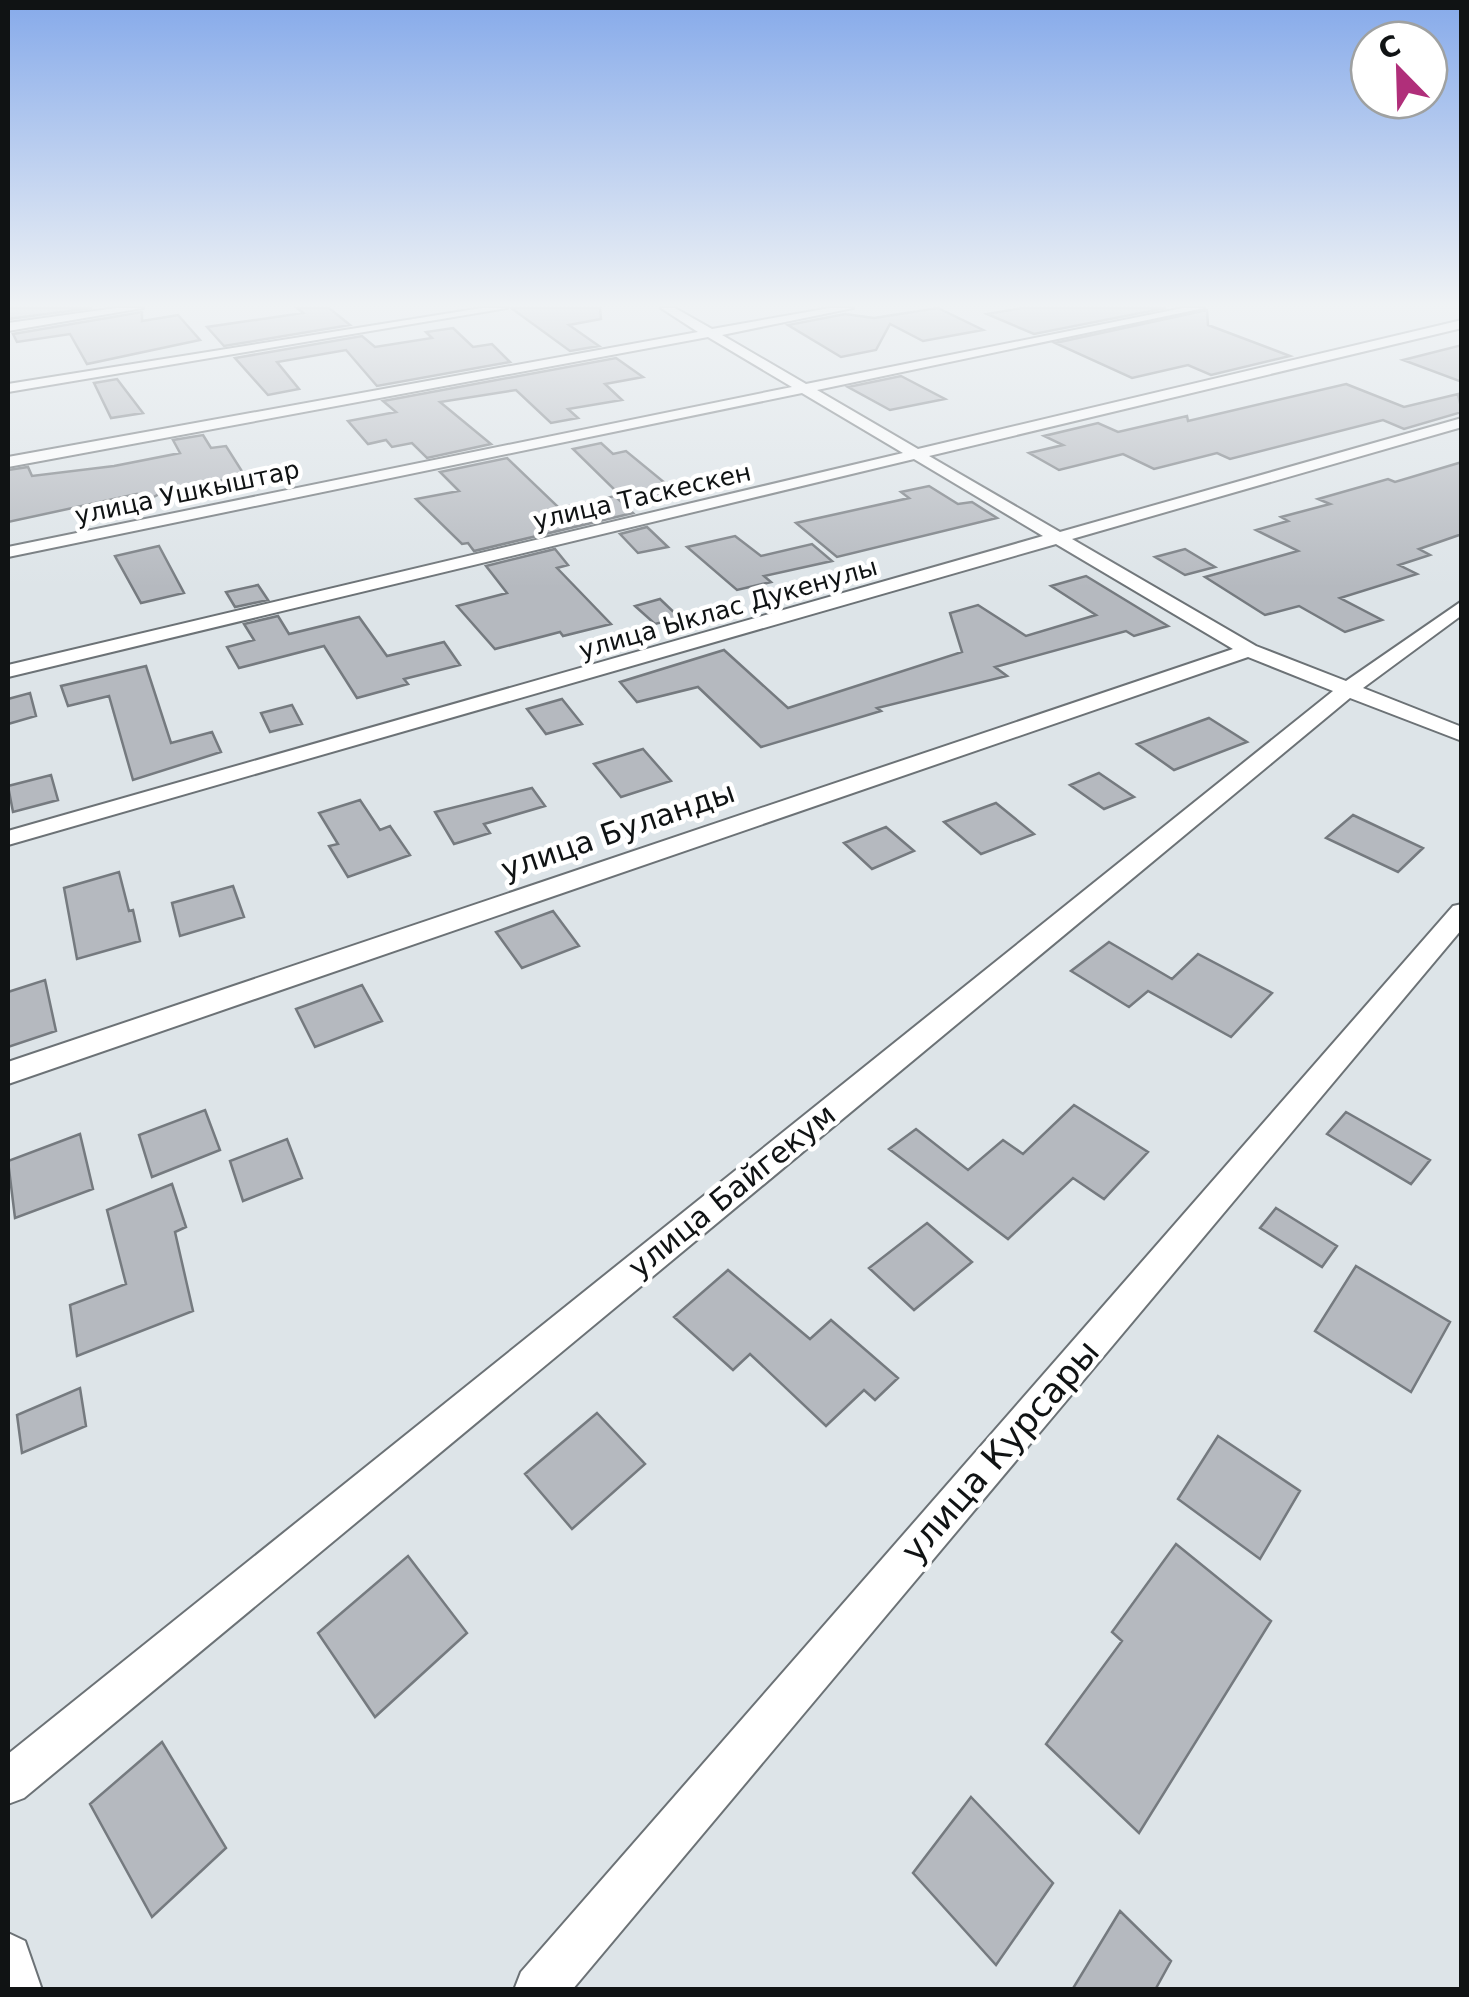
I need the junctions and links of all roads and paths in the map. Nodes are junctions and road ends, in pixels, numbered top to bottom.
1 (338, 401) edge
2 (738, 401) edge
3 (824, 401) edge
4 (1146, 401) edge
5 (1462, 422) edge
6 (918, 457) junction
7 (8, 462) edge
8 (1060, 540) junction
9 (8, 552) edge
10 (1462, 606) edge
11 (1249, 650) junction
12 (8, 672) edge
13 (1346, 690) junction
14 (1462, 735) edge
15 (8, 838) edge
16 (1462, 912) edge
17 (8, 1073) edge
18 (8, 1782) edge
19 (8, 1958) edge
20 (17, 1990) edge
21 (539, 1990) edge

1 - 7 street
2 - 9 street, улица Ушкыштар
3 - 6 street
4 - 6 street, улица Таскескен
5 - 8 street, улица Ыклас Дукенулы
6 - 8 street
6 - 12 street, улица Таскескен
8 - 11 street
8 - 15 street, улица Ыклас Дукенулы
10 - 13 street, улица Байгекум
11 - 13 street
11 - 17 street, улица Буланды
13 - 14 street
13 - 18 street, улица Байгекум
16 - 21 street, улица Курсары
19 - 20 street

